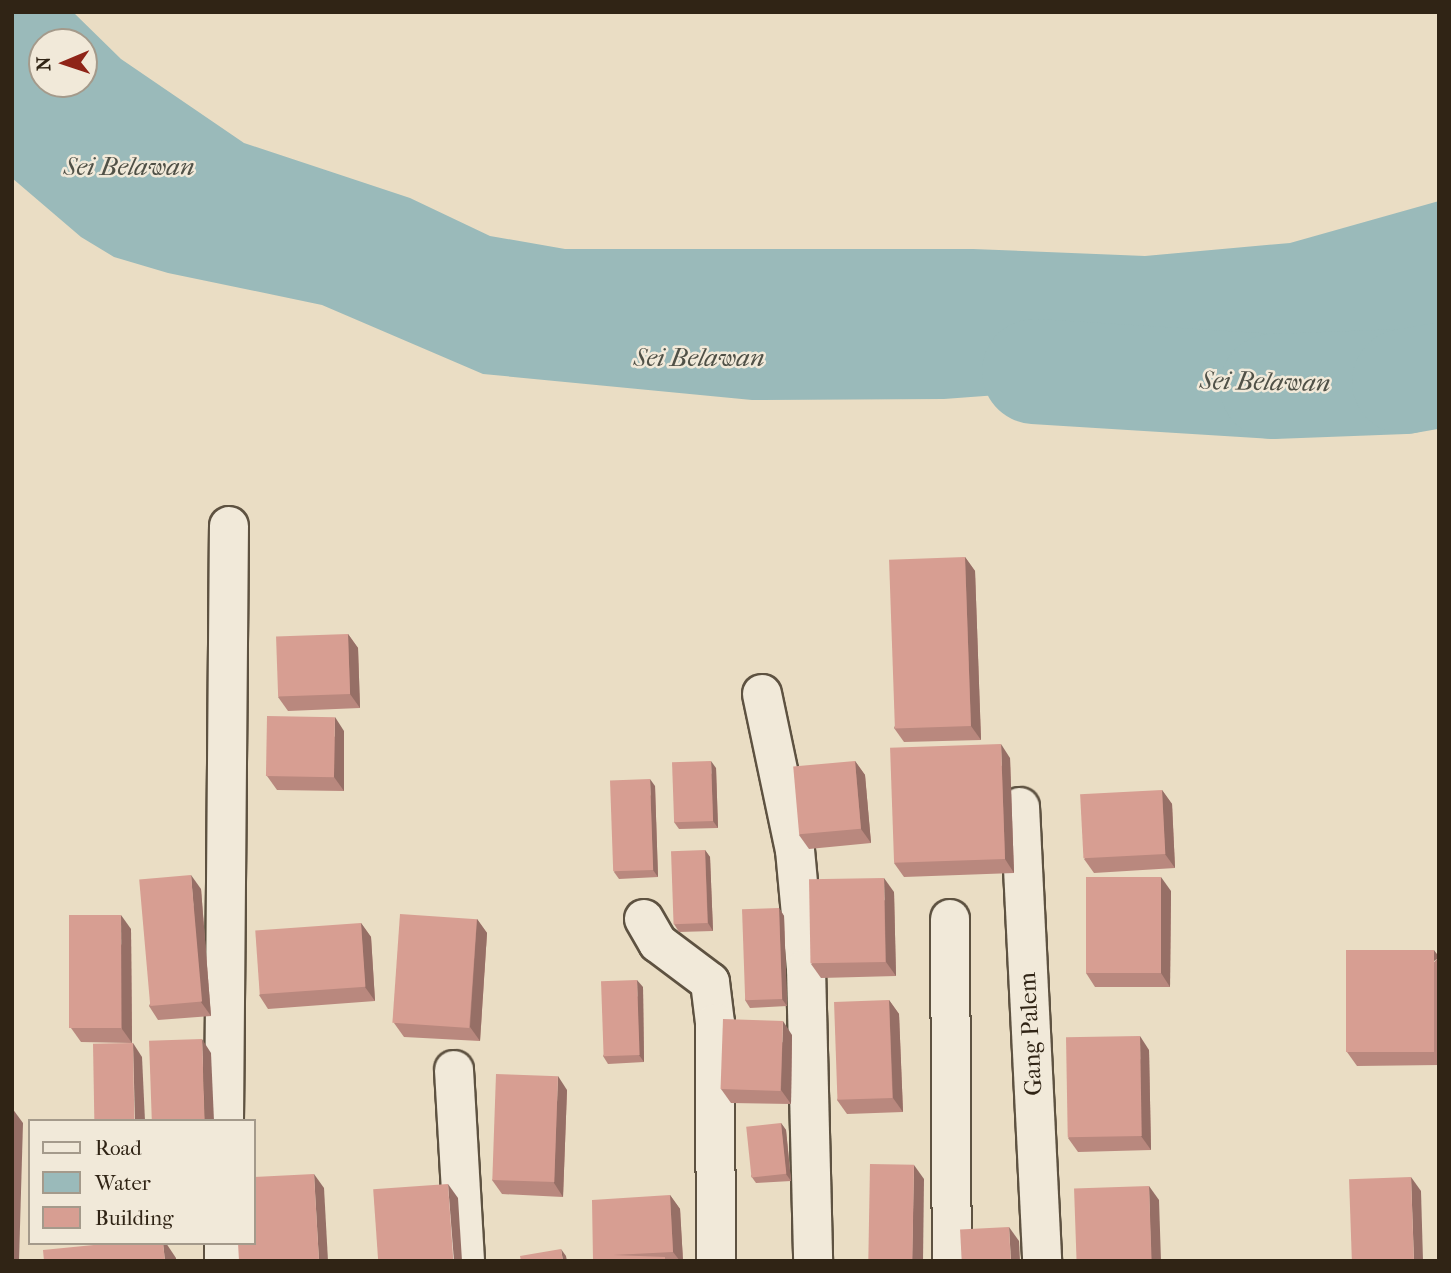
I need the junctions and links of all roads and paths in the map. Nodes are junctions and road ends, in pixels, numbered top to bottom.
1 (229, 526) dead end
2 (762, 694) dead end
3 (1020, 807) dead end
4 (644, 919) dead end
5 (950, 919) dead end
6 (454, 1070) dead end
7 (224, 1119) edge
8 (465, 1261) edge
9 (716, 1261) edge
10 (813, 1261) edge
11 (952, 1261) edge
12 (1042, 1261) edge

1 - 7 street
2 - 10 street
3 - 12 street, Gang Palem
4 - 9 street
5 - 11 street
6 - 8 street

